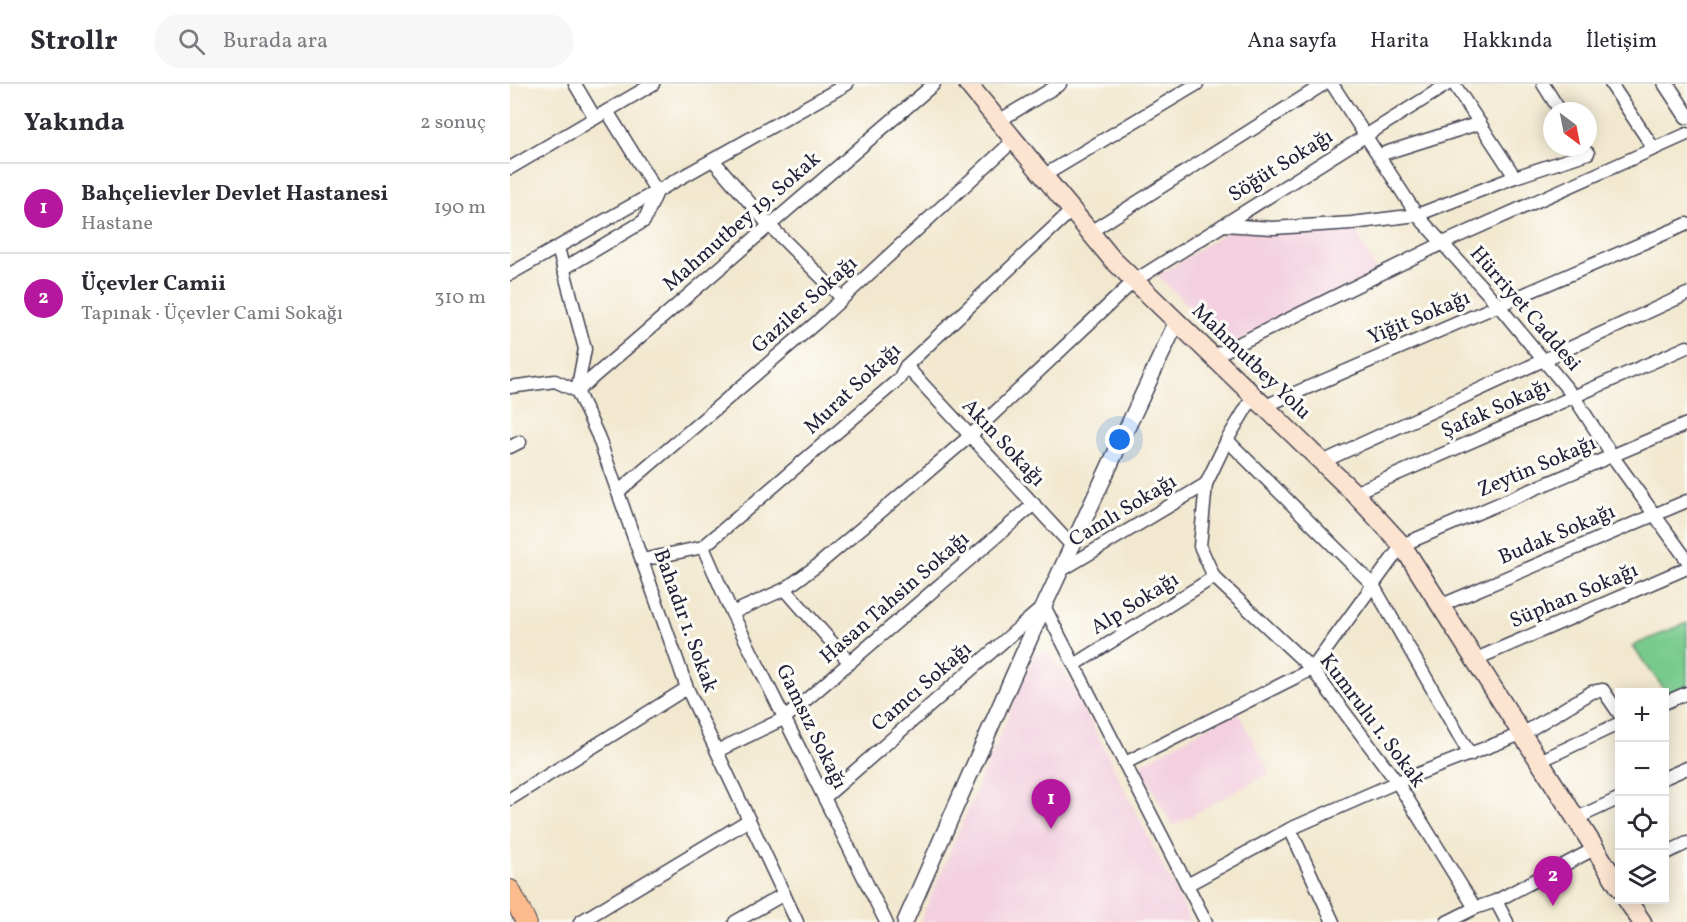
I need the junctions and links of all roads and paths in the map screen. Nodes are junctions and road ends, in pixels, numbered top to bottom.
1 (575, 84) edge
2 (653, 84) edge
3 (847, 84) edge
4 (934, 84) edge
5 (968, 84) edge
6 (1060, 84) edge
7 (1197, 84) edge
8 (1324, 84) edge
9 (1332, 84) edge
10 (1448, 84) edge
11 (1454, 84) edge
12 (1542, 84) edge
13 (1611, 84) edge
14 (1666, 84) edge
15 (1554, 102) edge
16 (607, 111) junction
17 (1687, 116) edge
18 (595, 118) junction
19 (997, 122) junction
20 (1480, 123) junction
21 (1687, 134) edge
22 (1366, 135) junction
23 (1012, 141) junction
24 (1654, 149) junction
25 (1379, 155) junction
26 (1570, 156) edge
27 (1590, 156) edge
28 (713, 160) junction
29 (510, 168) edge
30 (1601, 172) junction
31 (1043, 176) junction
32 (1515, 177) junction
33 (657, 192) junction
34 (1071, 211) junction
35 (1417, 215) junction
36 (768, 224) junction
37 (1687, 224) edge
38 (1223, 225) junction
39 (1090, 232) junction
40 (1443, 243) junction
41 (558, 248) junction
42 (563, 269) junction
43 (510, 274) edge
44 (1134, 281) junction
45 (1687, 294) edge
46 (842, 298) junction
47 (1498, 305) junction
48 (1177, 321) junction
49 (1687, 347) edge
50 (1214, 356) junction
51 (1542, 359) junction
52 (906, 366) junction
53 (510, 386) edge
54 (576, 391) junction
55 (1574, 397) junction
56 (1259, 401) junction
57 (1687, 424) edge
58 (970, 436) junction
59 (1227, 440) junction
60 (1613, 457) junction
61 (1322, 462) junction
62 (1206, 484) junction
63 (618, 492) junction
64 (1354, 493) junction
65 (1687, 501) edge
66 (1034, 504) junction
67 (1655, 514) junction
68 (1402, 545) junction
69 (1072, 546) junction
70 (703, 547) junction
71 (642, 560) junction
72 (1687, 560) edge
73 (1687, 568) edge
74 (1060, 571) junction
75 (1214, 577) junction
76 (1373, 585) junction
77 (785, 589) junction
78 (1442, 605) junction
79 (1044, 606) junction
80 (732, 613) junction
81 (1476, 659) junction
82 (850, 663) junction
83 (1076, 664) junction
84 (1312, 669) junction
85 (687, 688) junction
86 (1687, 693) edge
87 (1669, 701) edge
88 (1615, 708) edge
89 (785, 718) junction
90 (1615, 725) edge
91 (1524, 733) junction
92 (717, 751) junction
93 (1470, 755) junction
94 (1540, 761) junction
95 (1125, 763) junction
96 (1687, 768) edge
97 (1669, 776) edge
98 (1397, 782) junction
99 (824, 798) junction
100 (510, 799) edge
101 (1615, 800) edge
102 (1575, 819) junction
103 (749, 820) junction
104 (1290, 829) junction
105 (1687, 843) edge
106 (1594, 849) junction
107 (1669, 852) edge
108 (1615, 877) edge
109 (1187, 885) junction
110 (510, 890) edge
111 (784, 894) junction
112 (1496, 901) junction
113 (1630, 904) edge
114 (1475, 908) junction
115 (526, 922) edge
116 (580, 922) edge
117 (735, 922) edge
118 (797, 922) edge
119 (886, 922) edge
120 (904, 922) edge
121 (1206, 922) edge
122 (1332, 922) edge
123 (1447, 922) edge
124 (1507, 922) edge
125 (1642, 922) edge

1 - 18 street
2 - 16 street
3 - 28 street
4 - 36 street, Mahmutbey 19. Sokak
5 - 19 main road, Mahmutbey Yolu
6 - 19 street
7 - 31 street
8 - 39 street
9 - 22 street, Hürriyet Caddesi
10 - 22 street, Söğüt Sokağı
11 - 20 street
12 - 15 street
13 - 24 street
14 - 17 street
16 - 18 street
16 - 33 street
18 - 29 street
19 - 23 main road, Mahmutbey Yolu
20 - 25 street
20 - 32 street
21 - 24 street
22 - 25 street, Hürriyet Caddesi
22 - 38 street, Söğüt Sokağı
23 - 31 main road, Mahmutbey Yolu
23 - 46 street, Gaziler Sokağı
24 - 30 street
25 - 35 street, Hürriyet Caddesi
26 - 32 street
27 - 30 street
28 - 33 street
28 - 36 street
30 - 40 street
31 - 34 main road, Mahmutbey Yolu
32 - 35 street
33 - 41 street
33 - 42 street
34 - 39 main road, Mahmutbey Yolu
34 - 52 street, Murat Sokağı
35 - 38 street
35 - 40 street, Hürriyet Caddesi
36 - 46 street
36 - 54 street, Mahmutbey 19. Sokak
37 - 47 street, Yiğit Sokağı
38 - 44 street, Söğüt Sokağı
39 - 44 main road, Mahmutbey Yolu
40 - 47 street, Hürriyet Caddesi
40 - 50 street
41 - 42 street
41 - 43 street
42 - 54 street
44 - 48 main road, Mahmutbey Yolu
44 - 58 street, Söğüt Sokağı
45 - 51 street
46 - 63 street, Gaziler Sokağı
47 - 51 street, Hürriyet Caddesi
47 - 56 street, Yiğit Sokağı
48 - 50 main road, Mahmutbey Yolu
48 - 69 street
49 - 55 street, Şafak Sokağı
50 - 56 main road, Mahmutbey Yolu
51 - 55 street, Hürriyet Caddesi
51 - 61 street
52 - 58 street, Akın Sokağı
52 - 70 street, Murat Sokağı
53 - 54 street
54 - 63 street, Bahadır 1. Sokak
55 - 60 street, Hürriyet Caddesi
55 - 64 street, Şafak Sokağı
56 - 59 street
56 - 61 main road, Mahmutbey Yolu
57 - 60 street, Zeytin Sokağı
58 - 66 street, Akın Sokağı
58 - 77 street, Söğüt Sokağı
59 - 62 street
59 - 76 street
60 - 67 street, Hürriyet Caddesi
60 - 68 street, Zeytin Sokağı
61 - 64 main road, Mahmutbey Yolu
62 - 74 street, Camlı Sokağı
62 - 75 street
63 - 71 street, Bahadır 1. Sokak
64 - 68 main road, Mahmutbey Yolu
65 - 67 street, Budak Sokağı
66 - 69 street, Akın Sokağı
66 - 82 street, Hasan Tahsin Sokağı
67 - 72 street, Hürriyet Caddesi
67 - 78 street, Budak Sokağı
68 - 76 street
68 - 78 main road, Mahmutbey Yolu
69 - 74 street
70 - 71 street, Murat Sokağı
70 - 80 street, Gamsız Sokağı
71 - 85 street, Bahadır 1. Sokak
73 - 81 street, Süphan Sokağı
74 - 79 street
75 - 83 street, Alp Sokağı
75 - 84 street, Kumrulu 1. Sokak
76 - 84 street
76 - 93 street
77 - 80 street, Söğüt Sokağı
77 - 82 street
78 - 81 main road, Mahmutbey Yolu
79 - 83 street
79 - 99 street, Camcı Sokağı
79 - 120 street
80 - 89 street, Gamsız Sokağı
81 - 91 main road, Mahmutbey Yolu
82 - 89 street, Hasan Tahsin Sokağı
83 - 95 street
84 - 95 street
84 - 98 street, Kumrulu 1. Sokak
85 - 92 street, Bahadır 1. Sokak
85 - 100 street
86 - 87 street
88 - 91 street
89 - 92 street, Hasan Tahsin Sokağı
89 - 99 street, Gamsız Sokağı
90 - 94 street
91 - 93 street
91 - 94 main road, Mahmutbey Yolu
92 - 103 street, Bahadır 1. Sokak
93 - 98 street
94 - 102 main road, Mahmutbey Yolu
95 - 109 street
96 - 97 street
98 - 104 street
98 - 114 street, Kumrulu 1. Sokak
99 - 119 street, Gamsız Sokağı
101 - 102 street
102 - 106 main road, Mahmutbey Yolu
103 - 111 street, Bahadır 1. Sokak
103 - 116 street
104 - 109 street
104 - 122 street
105 - 107 street
106 - 108 main road, Mahmutbey Yolu
106 - 112 street
109 - 121 street
110 - 115 main road
111 - 117 street
111 - 118 street, Bahadır 1. Sokak
112 - 114 street
112 - 124 street
113 - 125 main road
114 - 123 street

